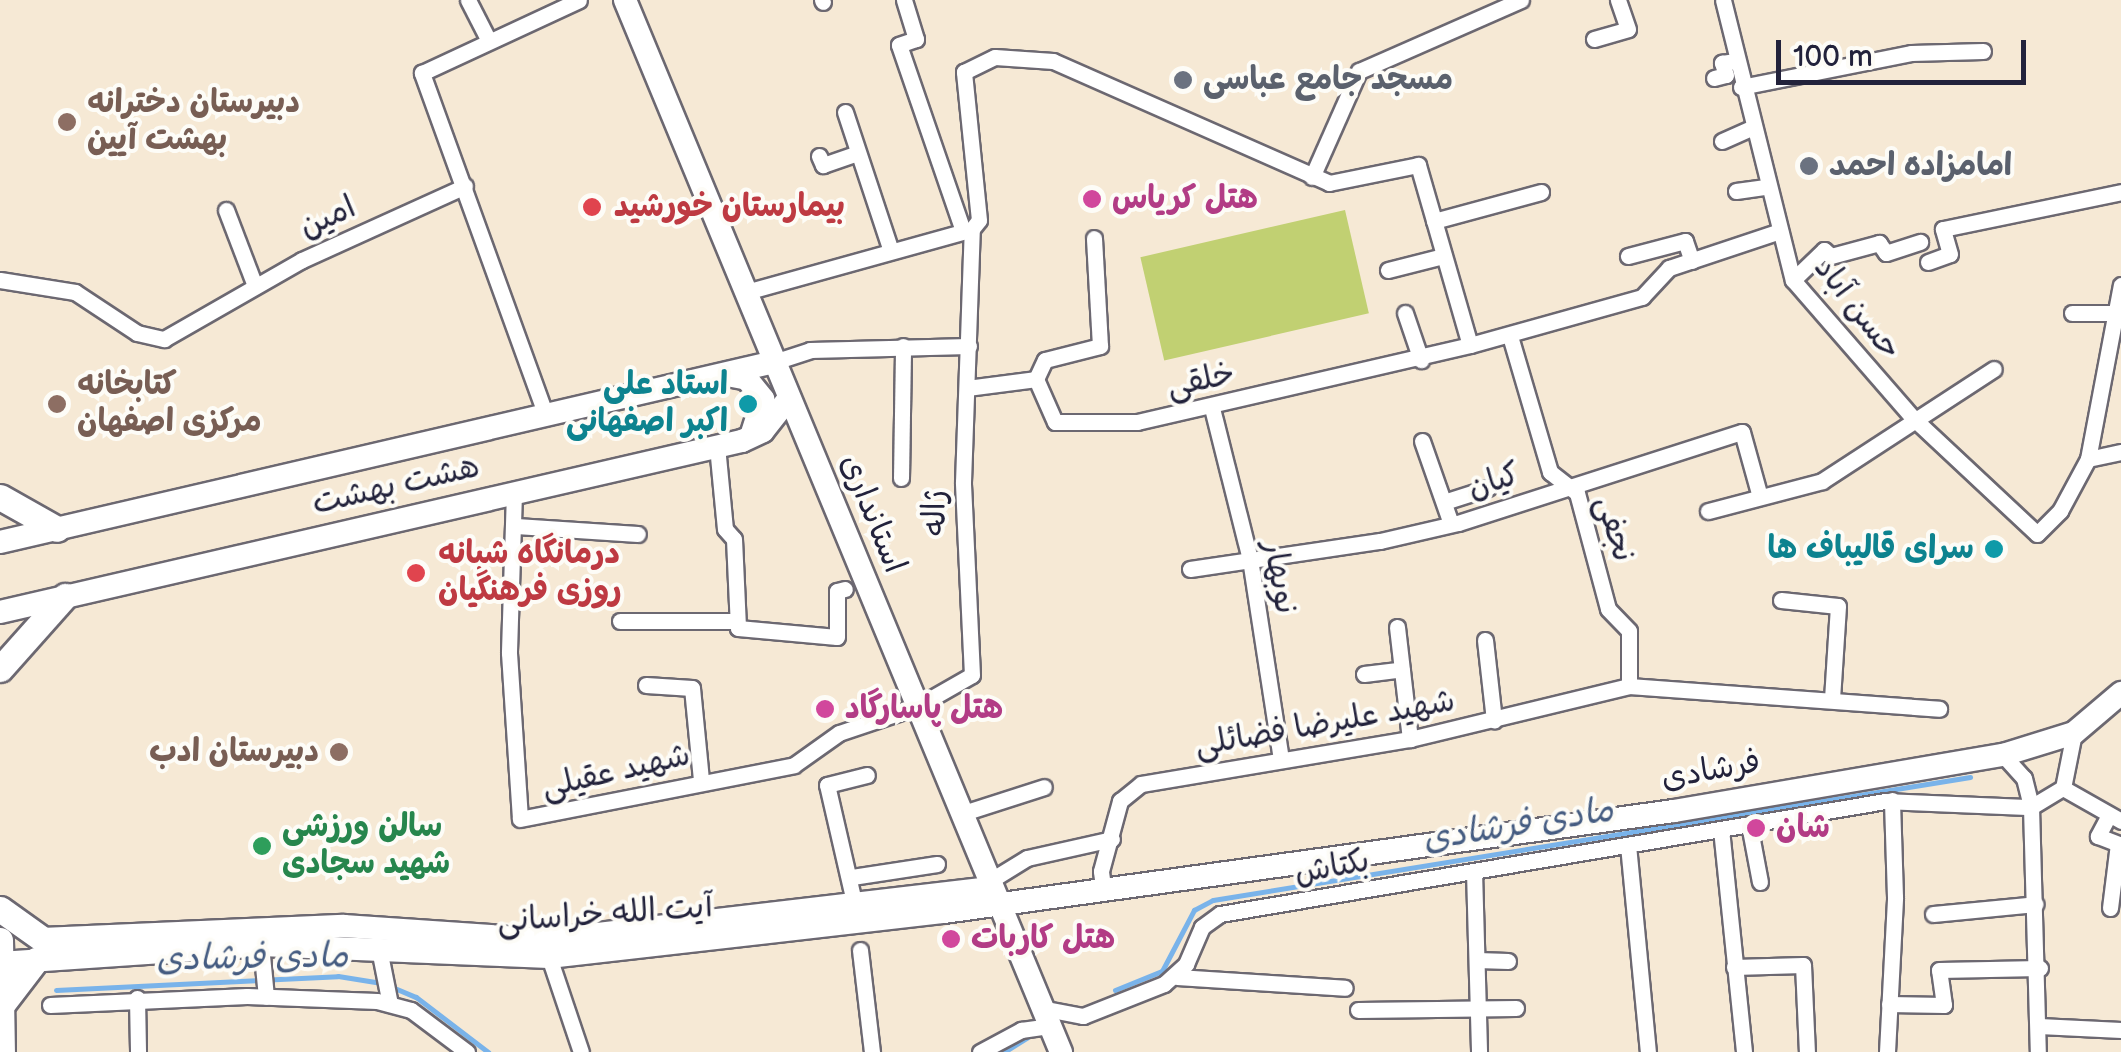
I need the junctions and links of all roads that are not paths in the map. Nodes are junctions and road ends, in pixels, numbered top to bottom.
1 (468, 0) edge
2 (579, 0) edge
3 (625, 0) edge
4 (904, 0) edge
5 (1521, 0) edge
6 (1618, 0) edge
7 (1722, 0) edge
8 (1594, 39) dead end
9 (488, 40) junction
10 (1983, 52) dead end
11 (1734, 61) junction
12 (1714, 78) dead end
13 (1741, 87) junction
14 (845, 112) dead end
15 (1751, 128) junction
16 (1722, 141) dead end
17 (857, 154) junction
18 (819, 156) dead end
19 (1312, 177) junction
20 (465, 186) junction
21 (1766, 187) junction
22 (1736, 190) dead end
23 (1541, 192) dead end
24 (2121, 192) edge
25 (226, 210) dead end
26 (1434, 222) junction
27 (968, 230) junction
28 (1780, 231) junction
29 (1094, 238) dead end
30 (1920, 242) dead end
31 (892, 251) junction
32 (1444, 256) junction
33 (1628, 256) dead end
34 (1692, 261) junction
35 (1928, 262) dead end
36 (1388, 270) dead end
37 (0, 280) edge
38 (1793, 280) junction
39 (256, 286) junction
40 (2121, 286) edge
41 (746, 292) junction
42 (1406, 313) dead end
43 (2072, 313) dead end
44 (2115, 322) edge
45 (1510, 336) junction
46 (903, 346) junction
47 (969, 346) junction
48 (1470, 346) junction
49 (1421, 360) junction
50 (774, 362) junction
51 (1994, 370) dead end
52 (722, 376) junction
53 (1036, 379) junction
54 (967, 388) junction
55 (789, 398) junction
56 (2086, 398) dead end
57 (1212, 408) junction
58 (544, 414) junction
59 (2096, 415) junction
60 (1916, 422) junction
61 (1422, 440) dead end
62 (742, 441) junction
63 (716, 446) junction
64 (2121, 452) edge
65 (2088, 458) junction
66 (901, 478) dead end
67 (1568, 486) junction
68 (1488, 488) dead end
69 (514, 492) junction
70 (0, 497) edge
71 (1760, 497) junction
72 (1444, 502) junction
73 (1708, 512) dead end
74 (1452, 524) junction
75 (516, 526) junction
76 (57, 529) junction
77 (638, 534) dead end
78 (0, 542) edge
79 (1250, 559) junction
80 (1190, 569) dead end
81 (845, 590) dead end
82 (65, 596) junction
83 (1781, 600) dead end
84 (0, 612) edge
85 (733, 620) junction
86 (620, 621) dead end
87 (1397, 628) dead end
88 (1485, 640) dead end
89 (0, 669) edge
90 (1402, 669) junction
91 (1364, 674) dead end
92 (646, 685) dead end
93 (1629, 686) junction
94 (2121, 693) edge
95 (1832, 698) junction
96 (916, 707) junction
97 (1939, 709) dead end
98 (1494, 720) junction
99 (2074, 734) junction
100 (1410, 740) junction
101 (2003, 756) junction
102 (1282, 759) junction
103 (867, 775) dead end
104 (701, 780) junction
105 (1044, 787) dead end
106 (2063, 788) junction
107 (1892, 800) junction
108 (2031, 807) junction
109 (960, 814) junction
110 (2118, 818) edge
111 (1750, 824) junction
112 (1721, 829) junction
113 (1112, 839) junction
114 (2120, 844) edge
115 (1628, 845) junction
116 (938, 864) dead end
117 (1474, 871) junction
118 (852, 876) junction
119 (1760, 882) dead end
120 (1103, 886) junction
121 (991, 891) junction
122 (2036, 904) junction
123 (854, 906) junction
124 (2110, 908) dead end
125 (0, 909) edge
126 (1932, 914) dead end
127 (662, 938) junction
128 (261, 945) junction
129 (46, 946) junction
130 (379, 949) junction
131 (860, 950) dead end
132 (1, 955) edge
133 (549, 958) junction
134 (1477, 960) junction
135 (1508, 961) dead end
136 (1734, 967) junction
137 (2040, 968) junction
138 (1177, 976) junction
139 (1345, 988) dead end
140 (266, 997) junction
141 (137, 998) junction
142 (390, 1004) junction
143 (1889, 1004) junction
144 (50, 1005) dead end
145 (2, 1007) edge
146 (1478, 1008) junction
147 (1516, 1008) dead end
148 (1358, 1010) dead end
149 (1045, 1016) junction
150 (2039, 1026) junction
151 (2121, 1030) edge
152 (2, 1052) edge
153 (138, 1052) edge
154 (467, 1052) edge
155 (581, 1052) edge
156 (872, 1052) edge
157 (980, 1052) edge
158 (1060, 1052) edge
159 (1480, 1052) edge
160 (1648, 1052) edge
161 (1744, 1052) edge
162 (1807, 1052) edge
163 (1887, 1052) edge
164 (2038, 1052) edge

1 - 9 street
2 - 9 street
3 - 41 main road, استانداری
4 - 27 street
5 - 19 street
6 - 8 street
7 - 11 street, حسن آباد
9 - 20 street
10 - 13 street
11 - 12 street
11 - 13 street, حسن آباد
13 - 15 street, حسن آباد
14 - 17 street
15 - 16 street
15 - 21 street, حسن آباد
17 - 18 street
17 - 31 street
19 - 26 street
19 - 27 street, ژاله
20 - 39 street, امین
20 - 58 street
21 - 22 street
21 - 28 street, حسن آباد
23 - 26 street
24 - 35 street
25 - 39 street
26 - 32 street
27 - 31 street
27 - 47 street, ژاله
28 - 34 street
28 - 38 street, حسن آباد
29 - 53 street
30 - 38 street
31 - 41 street
32 - 36 street
32 - 48 street
33 - 34 street
34 - 45 street, خلقی
37 - 39 street, امین
38 - 60 street, حسن آباد
40 - 44 street
41 - 50 main road, استانداری
42 - 49 street
43 - 44 street
44 - 59 street
45 - 48 street, خلقی
45 - 67 street, نجفی
46 - 47 street
46 - 50 street
46 - 66 street
47 - 54 street, ژاله
48 - 49 street, خلقی
49 - 57 street, خلقی
50 - 52 main road, هشت بهشت
50 - 55 main road, استانداری
51 - 60 street
52 - 58 main road, هشت بهشت
52 - 62 main road
53 - 54 street
53 - 57 street, خلقی
54 - 96 street, ژاله
55 - 62 main road, هشت بهشت
55 - 96 main road, استانداری
56 - 59 street
57 - 79 street, نوبهار
58 - 76 main road, هشت بهشت
59 - 65 street
60 - 65 street, حسن آباد
60 - 71 street
61 - 72 street
62 - 63 main road, هشت بهشت
63 - 69 main road, هشت بهشت
63 - 85 street
64 - 65 street
67 - 71 street, کیان
67 - 74 street, کیان
67 - 93 street, نجفی
68 - 72 street
69 - 75 street, شهید عقیلی
69 - 82 main road, هشت بهشت
70 - 76 main road
71 - 73 street
72 - 74 street
74 - 79 street, کیان
75 - 77 street
75 - 104 street, شهید عقیلی
76 - 78 main road, هشت بهشت
79 - 80 street, کیان
79 - 102 street, نوبهار
81 - 85 street
82 - 84 main road, هشت بهشت
82 - 89 main road
83 - 95 street
85 - 86 street
87 - 90 street
88 - 98 street
90 - 91 street
90 - 100 street
92 - 104 street
93 - 95 street
93 - 98 street, شهید علیرضا فضائلی
94 - 99 main road, فرشادی
95 - 97 street
96 - 104 street, شهید عقیلی
96 - 109 main road, استانداری
98 - 100 street, شهید علیرضا فضائلی
99 - 101 main road, فرشادی
99 - 106 street
100 - 102 street, شهید علیرضا فضائلی
101 - 108 street
101 - 120 main road, فرشادی
102 - 113 street, شهید علیرضا فضائلی
103 - 118 street
105 - 109 street
106 - 108 street
106 - 110 street
107 - 108 street, بکتاش
107 - 111 street, بکتاش
107 - 143 street
108 - 122 street
109 - 121 main road, استانداری
110 - 114 street
111 - 112 street, بکتاش
111 - 119 street
112 - 115 street, بکتاش
112 - 136 street
113 - 120 street, شهید علیرضا فضائلی
113 - 121 street
114 - 124 street
115 - 117 street, بکتاش
115 - 160 street
116 - 118 street
117 - 134 street
117 - 138 street, بکتاش
118 - 123 street
120 - 121 main road, فرشادی
121 - 123 main road, آیت الله خراسانی
121 - 127 main road, آیت الله خراسانی
121 - 149 main road, استانداری
122 - 126 street
122 - 137 street
123 - 127 main road, آیت الله خراسانی
125 - 129 main road
127 - 129 main road, آیت الله خراسانی
127 - 133 main road, آیت الله خراسانی
128 - 129 main road, آیت الله خراسانی
128 - 130 main road, آیت الله خراسانی
128 - 140 street
129 - 132 main road
129 - 145 main road
130 - 133 main road, آیت الله خراسانی
130 - 142 street
131 - 156 street
132 - 145 main road
133 - 155 street
134 - 135 street
134 - 146 street
136 - 161 street
136 - 162 street
137 - 143 street
137 - 150 street
138 - 139 street
138 - 149 street
140 - 141 street
140 - 142 street
141 - 144 street
141 - 153 street
142 - 154 street
143 - 163 street
145 - 152 main road
146 - 147 street
146 - 148 street
146 - 159 street
149 - 157 street
149 - 158 main road, استانداری
150 - 151 street
150 - 164 street

